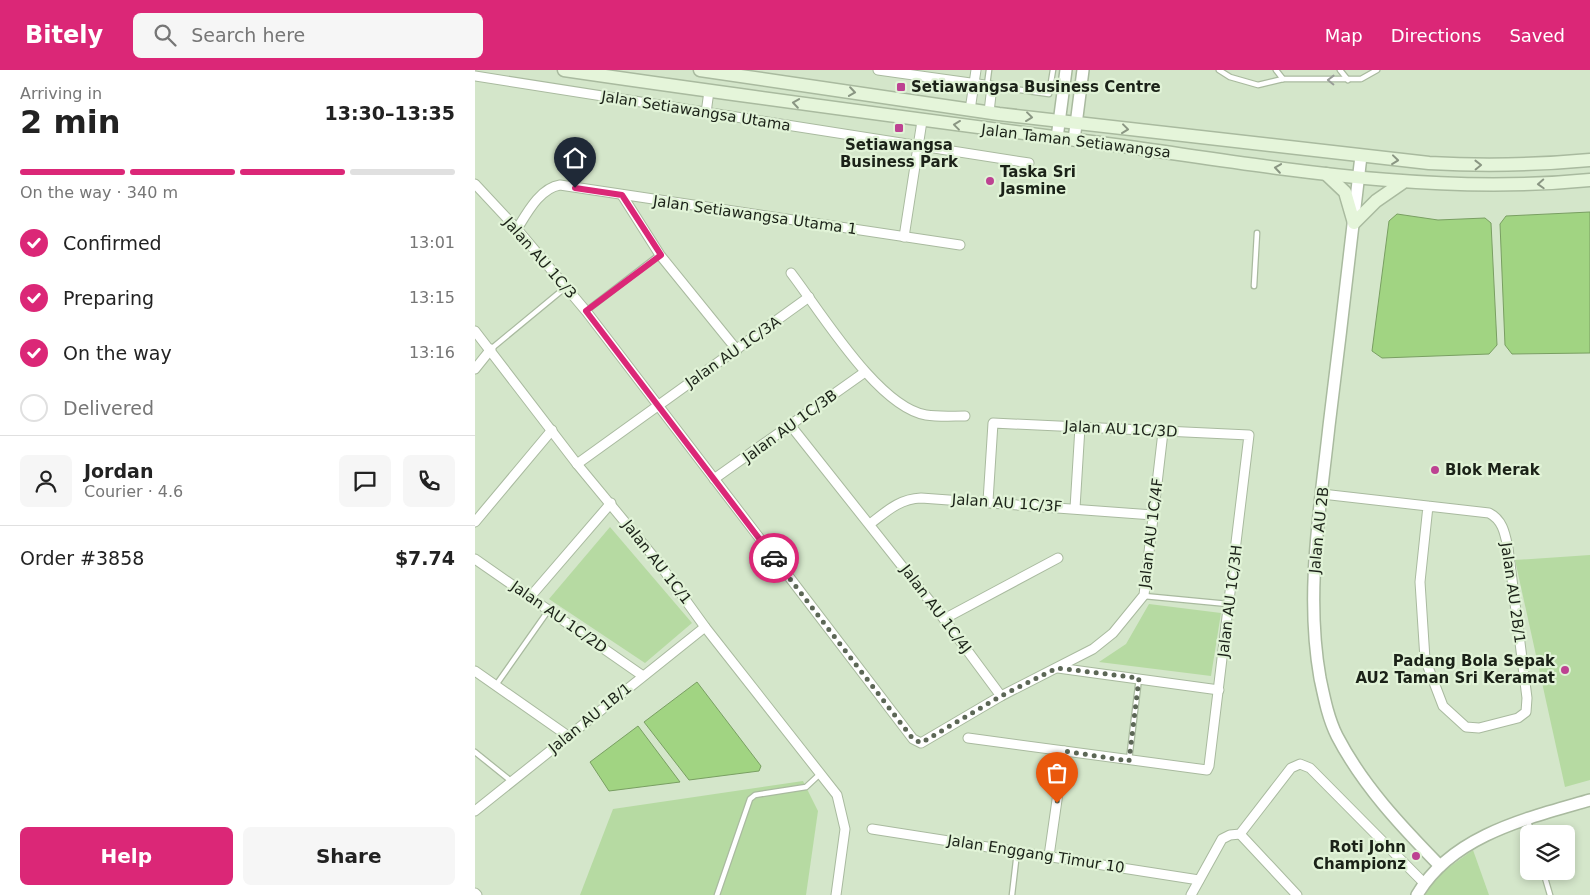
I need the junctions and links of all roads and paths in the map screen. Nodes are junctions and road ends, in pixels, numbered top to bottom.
1 (564, 70) edge
2 (700, 70) edge
3 (878, 70) edge
4 (976, 70) edge
5 (989, 70) edge
6 (1053, 70) edge
7 (1066, 70) edge
8 (1083, 70) edge
9 (1219, 70) edge
10 (1276, 70) edge
11 (1340, 70) edge
12 (1377, 70) edge
13 (917, 73) edge
14 (621, 74) edge
15 (475, 76) edge
16 (1283, 79) junction
17 (1348, 80) junction
18 (974, 84) junction
19 (990, 86) junction
20 (709, 91) junction
21 (971, 110) junction
22 (989, 112) junction
23 (706, 113) junction
24 (922, 121) junction
25 (1059, 121) junction
26 (1076, 123) junction
27 (1057, 138) junction
28 (1074, 140) junction
29 (917, 145) junction
30 (1361, 156) junction
31 (1590, 160) edge
32 (1029, 162) dead end
33 (1326, 174) junction
34 (1359, 178) junction
35 (1590, 180) edge
36 (1402, 183) junction
37 (475, 184) edge
38 (622, 195) junction
39 (1354, 223) junction
40 (517, 229) junction
41 (1257, 233) dead end
42 (904, 237) junction
43 (960, 245) dead end
44 (661, 255) junction
45 (791, 273) dead end
46 (1254, 286) dead end
47 (566, 287) junction
48 (809, 297) junction
49 (586, 311) junction
50 (475, 331) edge
51 (491, 349) junction
52 (737, 350) junction
53 (475, 369) edge
54 (865, 372) junction
55 (657, 406) junction
56 (965, 416) dead end
57 (791, 426) junction
58 (1080, 427) junction
59 (551, 430) junction
60 (1163, 432) junction
61 (1249, 435) joint
62 (577, 464) junction
63 (715, 479) junction
64 (1322, 494) junction
65 (988, 501) junction
66 (611, 504) junction
67 (1428, 506) junction
68 (1075, 508) junction
69 (1153, 515) junction
70 (475, 522) edge
71 (870, 524) junction
72 (475, 558) edge
73 (1058, 558) dead end
74 (1143, 596) junction
75 (530, 597) junction
76 (1230, 604) junction
77 (549, 610) junction
78 (944, 619) junction
79 (705, 627) junction
80 (1057, 668) junction
81 (475, 671) edge
82 (643, 676) junction
83 (1139, 678) junction
84 (496, 685) junction
85 (1219, 690) junction
86 (1001, 696) junction
87 (568, 736) junction
88 (968, 738) dead end
89 (913, 739) joint
90 (1064, 751) junction
91 (475, 752) edge
92 (1129, 761) junction
93 (821, 772) junction
94 (512, 781) junction
95 (1590, 800) edge
96 (475, 811) edge
97 (1527, 818) junction
98 (1529, 825) edge
99 (872, 829) dead end
100 (1239, 834) junction
101 (1017, 851) junction
102 (1049, 856) junction
103 (1440, 866) junction
104 (1199, 880) junction
105 (1546, 880) edge
106 (1424, 883) junction
107 (717, 895) edge
108 (836, 895) edge
109 (1012, 895) edge
110 (1191, 895) edge
111 (1297, 895) edge
112 (1417, 895) edge
113 (1550, 895) edge

1 - 14 main road, Jalan Taman Setiawangsa
2 -> 21 main road, Jalan Taman Setiawangsa
3 - 13 street
4 - 18 street
5 - 19 lane
6 - 19 lane
7 - 25 street
8 - 26 street
9 - 16 lane
10 - 16 lane
11 - 17 lane
12 - 17 lane
13 - 18 street
14 - 20 main road, Jalan Taman Setiawangsa
15 - 23 street, Jalan Setiawangsa Utama
17 -> 16 lane
18 - 19 street
18 - 21 street
19 - 22 street
20 - 23 street
24 -> 20 main road, Jalan Taman Setiawangsa
21 - 22 main road, Jalan Taman Setiawangsa
22 -> 25 main road, Jalan Taman Setiawangsa
23 - 29 street, Jalan Setiawangsa Utama
27 -> 24 main road, Jalan Taman Setiawangsa
24 - 29 street
25 - 26 main road, Jalan Taman Setiawangsa
25 - 27 street
26 - 28 street
26 -> 30 main road, Jalan Taman Setiawangsa
27 - 28 main road, Jalan Taman Setiawangsa
33 -> 28 main road, Jalan Taman Setiawangsa
29 - 32 street, Jalan Setiawangsa Utama
29 - 42 street
30 -> 31 main road, Jalan Taman Setiawangsa
30 - 34 street, Jalan AU 2B
33 - 34 main road, Jalan Taman Setiawangsa
33 - 39 main road
34 - 36 main road, Jalan Taman Setiawangsa
34 - 39 street, Jalan AU 2B
35 -> 36 main road, Jalan Taman Setiawangsa
36 - 39 main road
37 - 40 street, Jalan AU 1C/3
38 - 40 street, Jalan Setiawangsa Utama 1
38 - 42 street, Jalan Setiawangsa Utama 1
38 - 44 street
39 - 64 street, Jalan AU 2B
40 - 47 street, Jalan AU 1C/3
41 - 46 lane
42 - 43 street, Jalan Setiawangsa Utama 1
44 - 49 lane
44 - 52 street
45 - 48 street
47 - 49 street, Jalan AU 1C/3
47 - 51 lane
48 - 52 street, Jalan AU 1C/3A
48 - 54 street
49 - 55 street, Jalan AU 1C/3
50 - 51 street, Jalan AU 1C/1
51 - 53 street
51 - 59 street, Jalan AU 1C/1
52 - 55 street, Jalan AU 1C/3A
54 - 56 street
54 - 57 street, Jalan AU 1C/3B
55 - 62 street, Jalan AU 1C/3A
55 - 63 street, Jalan AU 1C/3
57 - 63 street, Jalan AU 1C/3B
57 - 71 street, Jalan AU 1C/4J
58 - 60 street, Jalan AU 1C/3D
58 - 65 street, Jalan AU 1C/3D
58 - 68 street
59 - 62 street, Jalan AU 1C/1
59 - 70 street
60 - 61 street, Jalan AU 1C/3D
60 - 69 street, Jalan AU 1C/4F
61 - 76 street, Jalan AU 1C/3H
62 - 66 street, Jalan AU 1C/1
63 - 89 street, Jalan AU 1C/3
64 - 67 street, Jalan AU 2B/1
64 - 103 street, Jalan AU 2B
65 - 68 street, Jalan AU 1C/3F
65 - 71 street, Jalan AU 1C/3F
66 - 75 street
66 - 79 street, Jalan AU 1C/1
67 - 67 street, Jalan AU 2B/1
68 - 69 street, Jalan AU 1C/3F
69 - 74 street, Jalan AU 1C/4F
71 - 78 street, Jalan AU 1C/4J
72 - 75 street, Jalan AU 1C/2D
73 - 78 street
74 - 76 lane
74 - 80 street, Jalan AU 1C/4F
75 - 77 street, Jalan AU 1C/2D
76 - 85 street, Jalan AU 1C/3H
77 - 82 street, Jalan AU 1C/2D
77 - 84 lane
78 - 86 street, Jalan AU 1C/4J
79 - 82 street, Jalan AU 1B/1
79 - 93 street, Jalan AU 1C/1
80 - 83 street
80 - 86 street, Jalan AU 1C/4F
81 - 84 street
82 - 87 street, Jalan AU 1B/1
83 - 85 street
83 - 92 lane
84 - 87 street
85 - 92 street, Jalan AU 1C/3H
86 - 89 street, Jalan AU 1C/4F
87 - 94 street, Jalan AU 1B/1
88 - 90 street
90 - 92 street
90 - 102 street
91 - 94 lane
93 - 107 lane
93 - 108 street, Jalan AU 1C/1
94 - 96 street, Jalan AU 1B/1
95 - 97 street
97 - 98 lane
97 - 103 street
99 - 101 street, Jalan Enggang Timur 10
100 - 104 street
100 - 106 street
100 - 111 street
101 - 102 street, Jalan Enggang Timur 10
101 - 109 lane
102 - 104 street, Jalan Enggang Timur 10
103 - 106 street
104 - 110 street
105 - 113 lane
106 - 112 street

